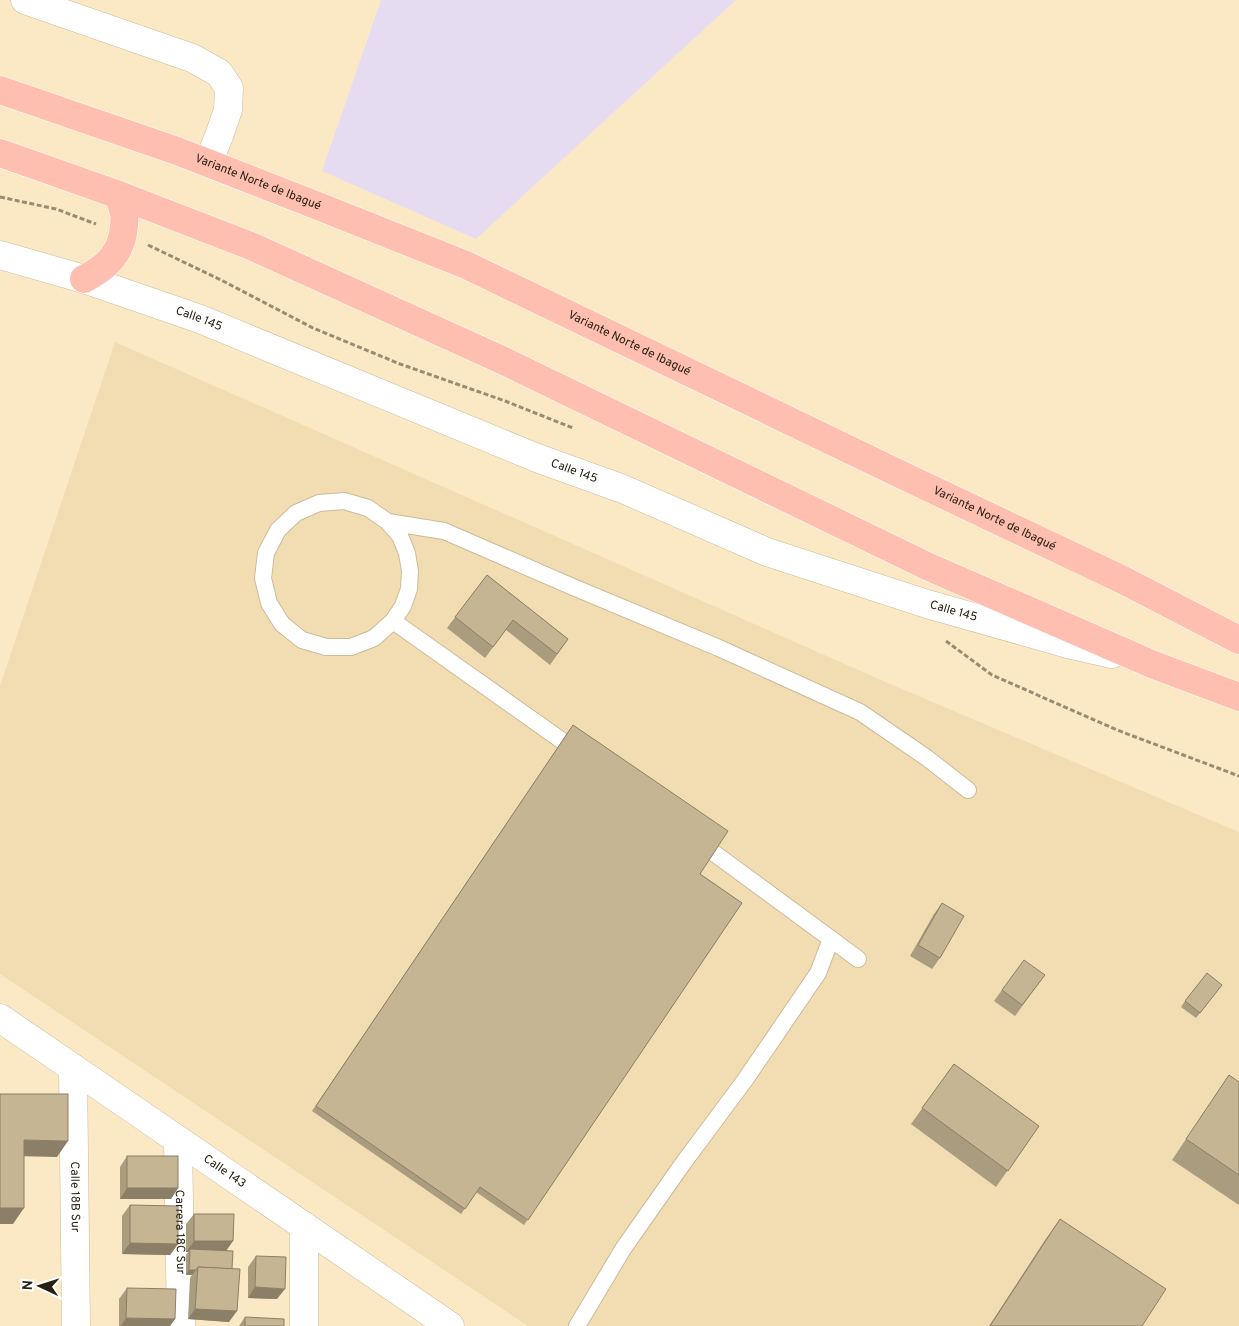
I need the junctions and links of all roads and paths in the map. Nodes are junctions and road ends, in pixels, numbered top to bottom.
1 (25, 0) edge
2 (0, 90) edge
3 (0, 153) edge
4 (208, 163) junction
5 (119, 195) junction
6 (0, 197) edge
7 (123, 235) junction
8 (0, 254) edge
9 (84, 279) junction
10 (388, 522) junction
11 (393, 621) junction
12 (1239, 640) edge
13 (1154, 665) junction
14 (1239, 697) edge
15 (561, 740) edge
16 (968, 790) dead end
17 (714, 853) edge
18 (831, 939) junction
19 (858, 959) dead end
20 (0, 1018) edge
21 (73, 1068) junction
22 (178, 1140) junction
23 (304, 1226) junction
24 (76, 1326) edge
25 (181, 1326) edge
26 (304, 1326) edge
27 (450, 1326) edge
28 (577, 1326) edge

1 - 4 street
2 - 4 highway, Variante Norte de Ibagué
3 - 5 highway
4 - 12 highway, Variante Norte de Ibagué
5 - 7 highway
5 - 13 highway
6 - 7 path
7 - 9 highway
8 - 9 street, Calle 145
9 - 13 street, Calle 145
10 - 11 lane
10 - 11 lane
10 - 16 lane
11 - 15 lane
13 - 14 highway
17 - 18 lane
18 - 19 lane
18 - 28 lane
20 - 21 street, Calle 143
21 - 22 street, Calle 143
21 - 24 street, Calle 18B Sur
22 - 23 street, Calle 143
22 - 25 street, Carrera 18C Sur
23 - 26 street
23 - 27 street, Calle 143

